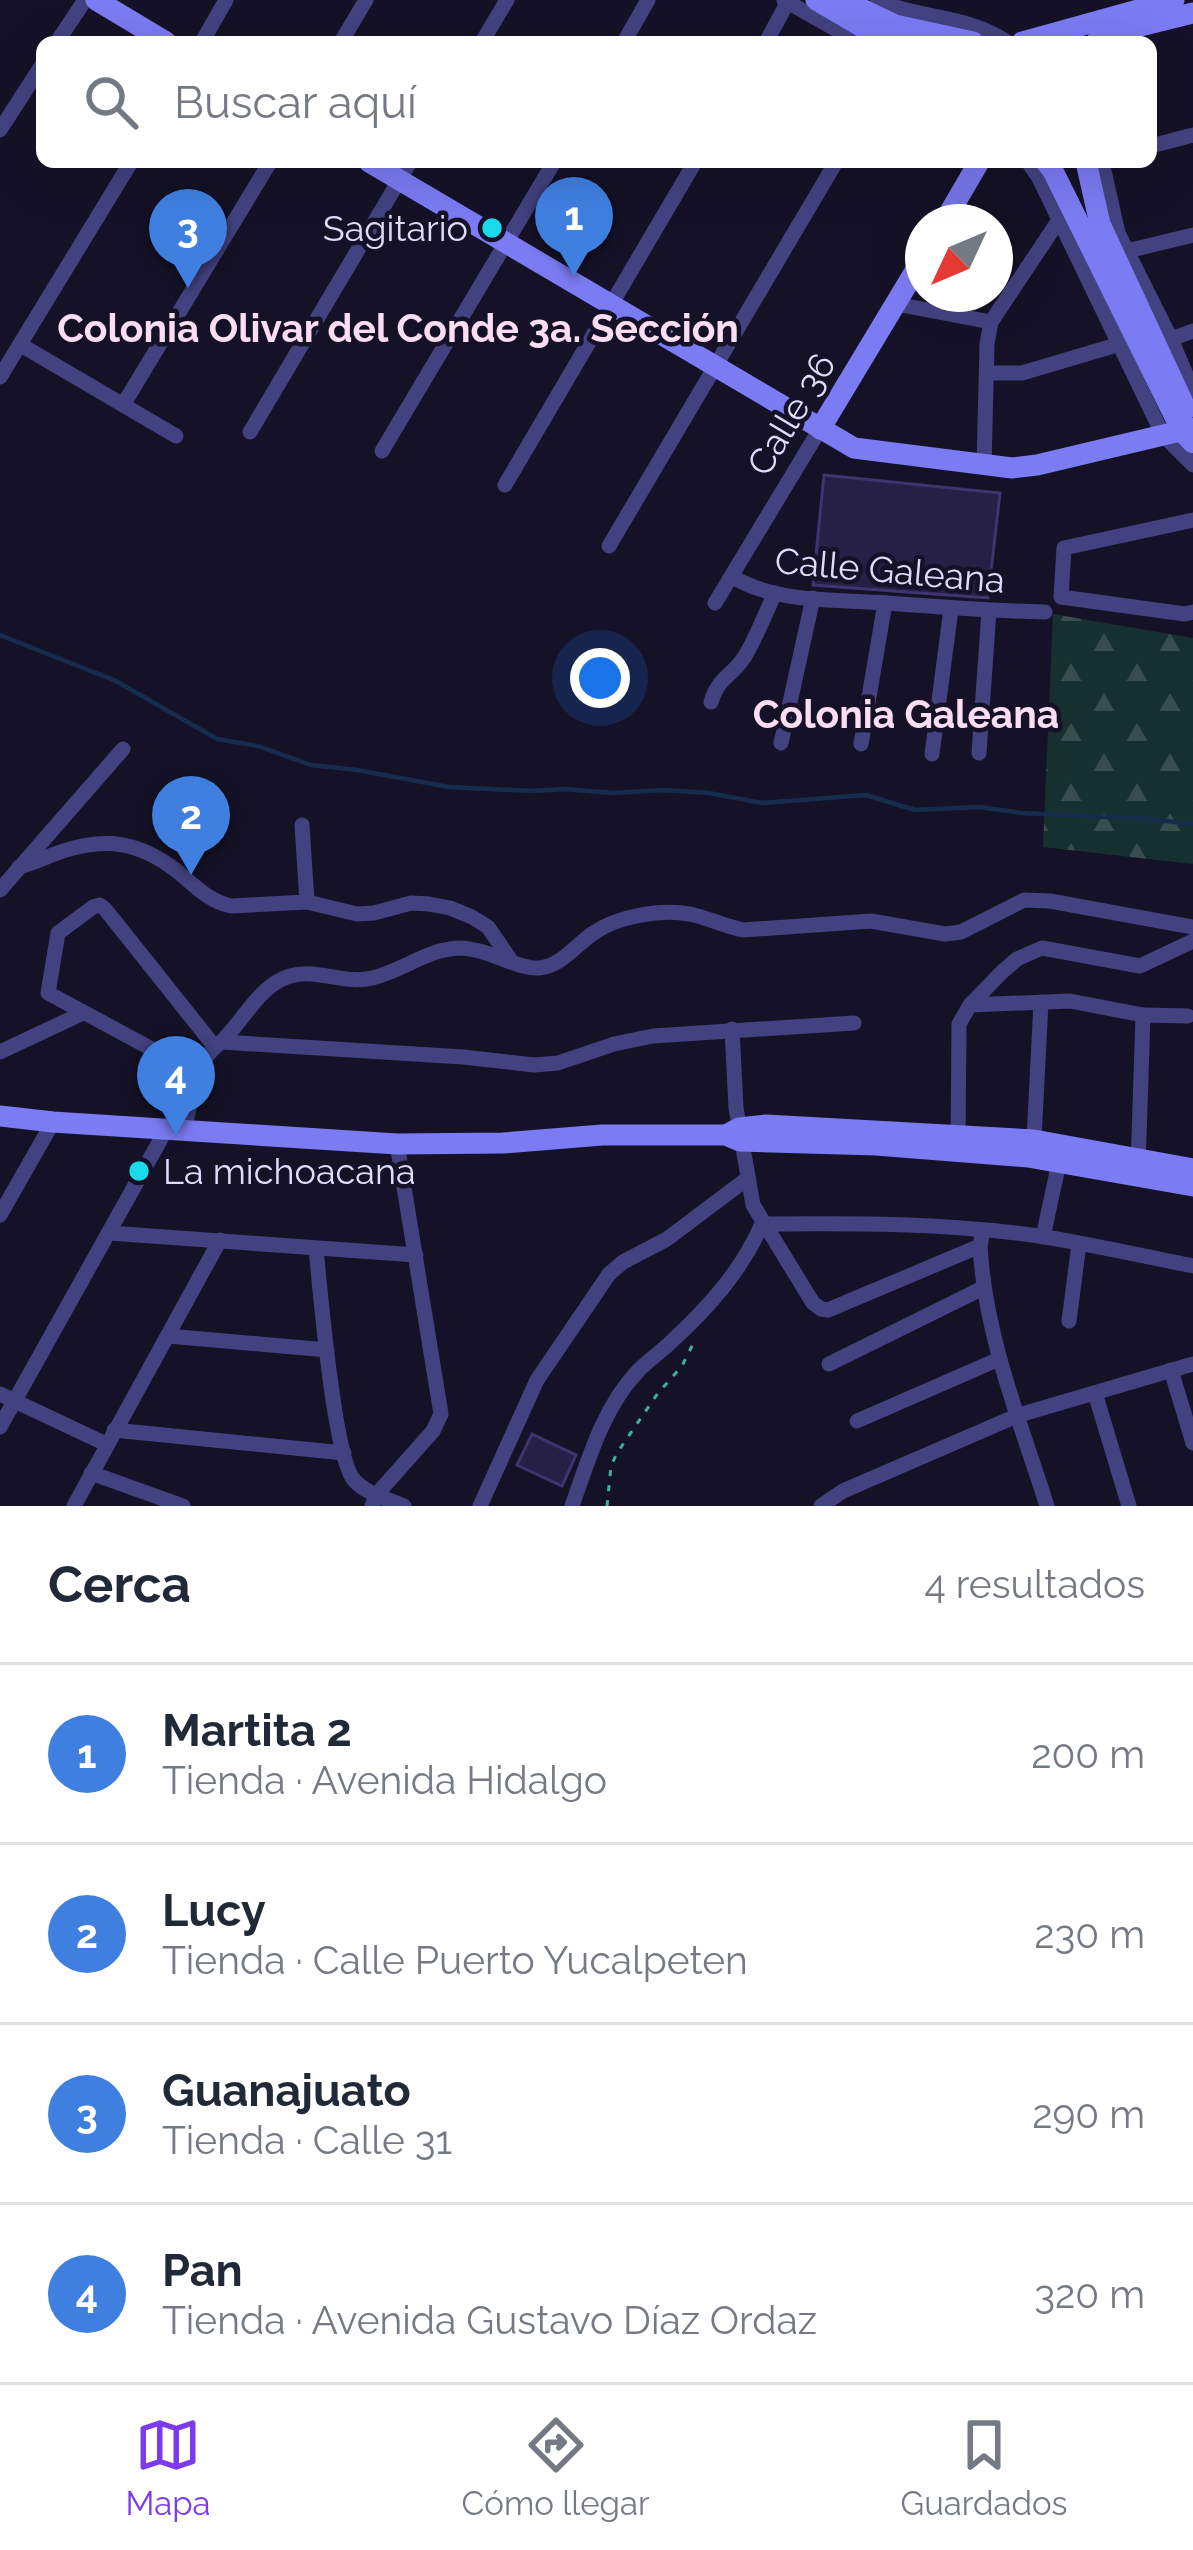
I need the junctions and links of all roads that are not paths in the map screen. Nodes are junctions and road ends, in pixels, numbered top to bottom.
1 (85, 0) edge
2 (96, 0) edge
3 (226, 0) edge
4 (366, 0) edge
5 (507, 0) edge
6 (648, 0) edge
7 (816, 0) edge
8 (843, 0) edge
9 (877, 0) edge
10 (1174, 0) edge
11 (788, 1) edge
12 (1153, 4) edge
13 (1193, 13) edge
14 (1058, 30) junction
15 (61, 36) edge
16 (156, 36) edge
17 (205, 36) edge
18 (345, 36) edge
19 (486, 36) edge
20 (627, 36) edge
21 (769, 36) edge
22 (848, 36) edge
23 (878, 36) edge
24 (944, 36) edge
25 (995, 36) edge
26 (1040, 36) edge
27 (1077, 36) edge
28 (1109, 36) edge
29 (36, 74) edge
30 (0, 130) edge
31 (1193, 135) edge
32 (1157, 144) edge
33 (127, 168) edge
34 (266, 168) edge
35 (551, 168) edge
36 (691, 168) edge
37 (832, 168) edge
38 (976, 168) edge
39 (1032, 168) edge
40 (1049, 168) edge
41 (1087, 168) edge
42 (1103, 168) edge
43 (405, 171) edge
44 (954, 204) edge
45 (1059, 220) junction
46 (1193, 235) edge
47 (507, 244) junction
48 (1127, 251) junction
49 (905, 289) edge
50 (896, 304) junction
51 (610, 305) junction
52 (992, 322) junction
53 (1193, 332) edge
54 (1147, 344) junction
55 (21, 345) junction
56 (715, 368) junction
57 (987, 373) junction
58 (0, 377) edge
59 (1193, 391) edge
60 (123, 405) junction
61 (820, 429) junction
62 (1185, 431) edge
63 (250, 432) dead end
64 (176, 436) dead end
65 (382, 451) dead end
66 (1193, 465) edge
67 (984, 466) junction
68 (505, 485) dead end
69 (1193, 520) edge
70 (609, 546) dead end
71 (733, 577) junction
72 (775, 593) junction
73 (813, 598) junction
74 (885, 602) junction
75 (716, 603) dead end
76 (951, 609) junction
77 (989, 611) junction
78 (1045, 612) dead end
79 (1193, 612) edge
80 (711, 702) dead end
81 (781, 743) dead end
82 (861, 744) dead end
83 (123, 749) dead end
84 (980, 753) dead end
85 (932, 754) dead end
86 (302, 825) dead end
87 (19, 867) junction
88 (0, 890) edge
89 (307, 902) junction
90 (1193, 927) edge
91 (1193, 941) edge
92 (510, 959) junction
93 (1041, 1002) junction
94 (970, 1005) junction
95 (83, 1013) junction
96 (1143, 1015) junction
97 (1187, 1016) dead end
98 (854, 1023) dead end
99 (732, 1029) junction
100 (218, 1044) junction
101 (0, 1052) edge
102 (200, 1076) junction
103 (0, 1116) edge
104 (53, 1122) junction
105 (176, 1129) junction
106 (735, 1135) junction
107 (958, 1142) junction
108 (397, 1144) junction
109 (1031, 1148) junction
110 (1061, 1152) junction
111 (1138, 1167) junction
112 (1193, 1169) edge
113 (748, 1178) junction
114 (1193, 1186) edge
115 (0, 1215) edge
116 (762, 1224) junction
117 (109, 1233) junction
118 (1043, 1237) junction
119 (982, 1238) junction
120 (220, 1240) junction
121 (1079, 1244) junction
122 (316, 1249) junction
123 (416, 1255) junction
124 (1193, 1266) edge
125 (983, 1288) junction
126 (1069, 1321) dead end
127 (168, 1336) junction
128 (327, 1350) junction
129 (999, 1359) junction
130 (829, 1364) dead end
131 (1193, 1364) edge
132 (1171, 1370) junction
133 (1094, 1393) junction
134 (7, 1397) edge
135 (1018, 1415) junction
136 (857, 1421) dead end
137 (0, 1427) edge
138 (110, 1437) junction
139 (1193, 1443) edge
140 (344, 1453) junction
141 (91, 1473) junction
142 (375, 1500) edge
143 (74, 1506) edge
144 (183, 1506) edge
145 (404, 1506) edge
146 (480, 1506) edge
147 (572, 1506) edge
148 (821, 1506) edge
149 (1047, 1506) edge
150 (1129, 1506) edge

1 - 15 street
2 - 16 street
3 - 17 street
4 - 18 street
5 - 19 street
6 - 20 street
7 - 23 street
8 - 24 street
9 - 25 street
10 - 12 street
11 - 21 street
11 - 22 street
12 - 14 street
13 - 28 street
14 - 26 street
14 - 27 street
29 - 30 street
31 - 32 street
33 - 55 street
34 - 60 street
35 - 47 street
36 - 51 street
37 - 56 street
38 - 44 street
39 - 45 street
40 - 54 street
41 - 54 street
42 - 48 street
43 - 47 street
43 - 63 street
45 - 52 street
45 - 54 street
46 - 48 street
47 - 51 street
47 - 65 street
48 - 54 street
49 - 50 street, Calle 36
50 - 52 street
50 - 61 street, Calle 36
51 - 56 street
51 - 68 street
52 - 57 street
53 - 54 street
54 - 57 street
54 - 59 street
54 - 62 street
55 - 58 street
55 - 60 street
56 - 61 street
56 - 70 street
57 - 67 street
60 - 64 street
61 - 67 street
61 - 71 street, Calle 36
62 - 66 street
62 - 67 street
69 - 79 street
71 - 72 street, Calle Galeana
71 - 75 street, Calle 36
72 - 73 street, Calle Galeana
72 - 80 street
73 - 74 street, Calle Galeana
73 - 81 street
74 - 76 street, Calle Galeana
74 - 82 street
76 - 77 street, Calle Galeana
76 - 85 street
77 - 78 street, Calle Galeana
77 - 84 street
83 - 87 street
86 - 89 street
87 - 88 street
87 - 89 street
89 - 92 street
90 - 92 street
91 - 94 street
92 - 100 street
93 - 94 street
93 - 96 street
93 - 109 street
94 - 107 street
95 - 100 street
95 - 101 street
95 - 102 street
96 - 97 street
96 - 111 street
98 - 99 street
99 - 100 street
99 - 106 street
100 - 102 street
102 - 105 street
103 - 104 street
104 - 105 street
104 - 115 street
105 - 108 street
105 - 117 street
106 - 107 street
106 - 108 street
106 - 113 street
107 - 109 street
108 - 123 street
109 - 110 street
110 - 111 street
110 - 118 street
111 - 112 street
111 - 114 street
113 - 116 street
113 - 146 street
116 - 119 street
116 - 119 street
116 - 147 street
117 - 120 street
117 - 134 street
118 - 119 street
118 - 121 street
119 - 125 street
120 - 122 street
120 - 127 street
121 - 124 street
121 - 126 street
122 - 123 street
122 - 128 street
123 - 142 street
125 - 129 street
125 - 130 street
127 - 128 street
127 - 138 street
128 - 140 street
129 - 135 street
129 - 136 street
131 - 132 street
132 - 133 street
132 - 139 street
133 - 135 street
133 - 150 street
134 - 137 street
134 - 138 street
135 - 148 street
135 - 149 street
138 - 140 street
138 - 141 street
140 - 142 street
141 - 143 street
141 - 144 street
142 - 145 street

